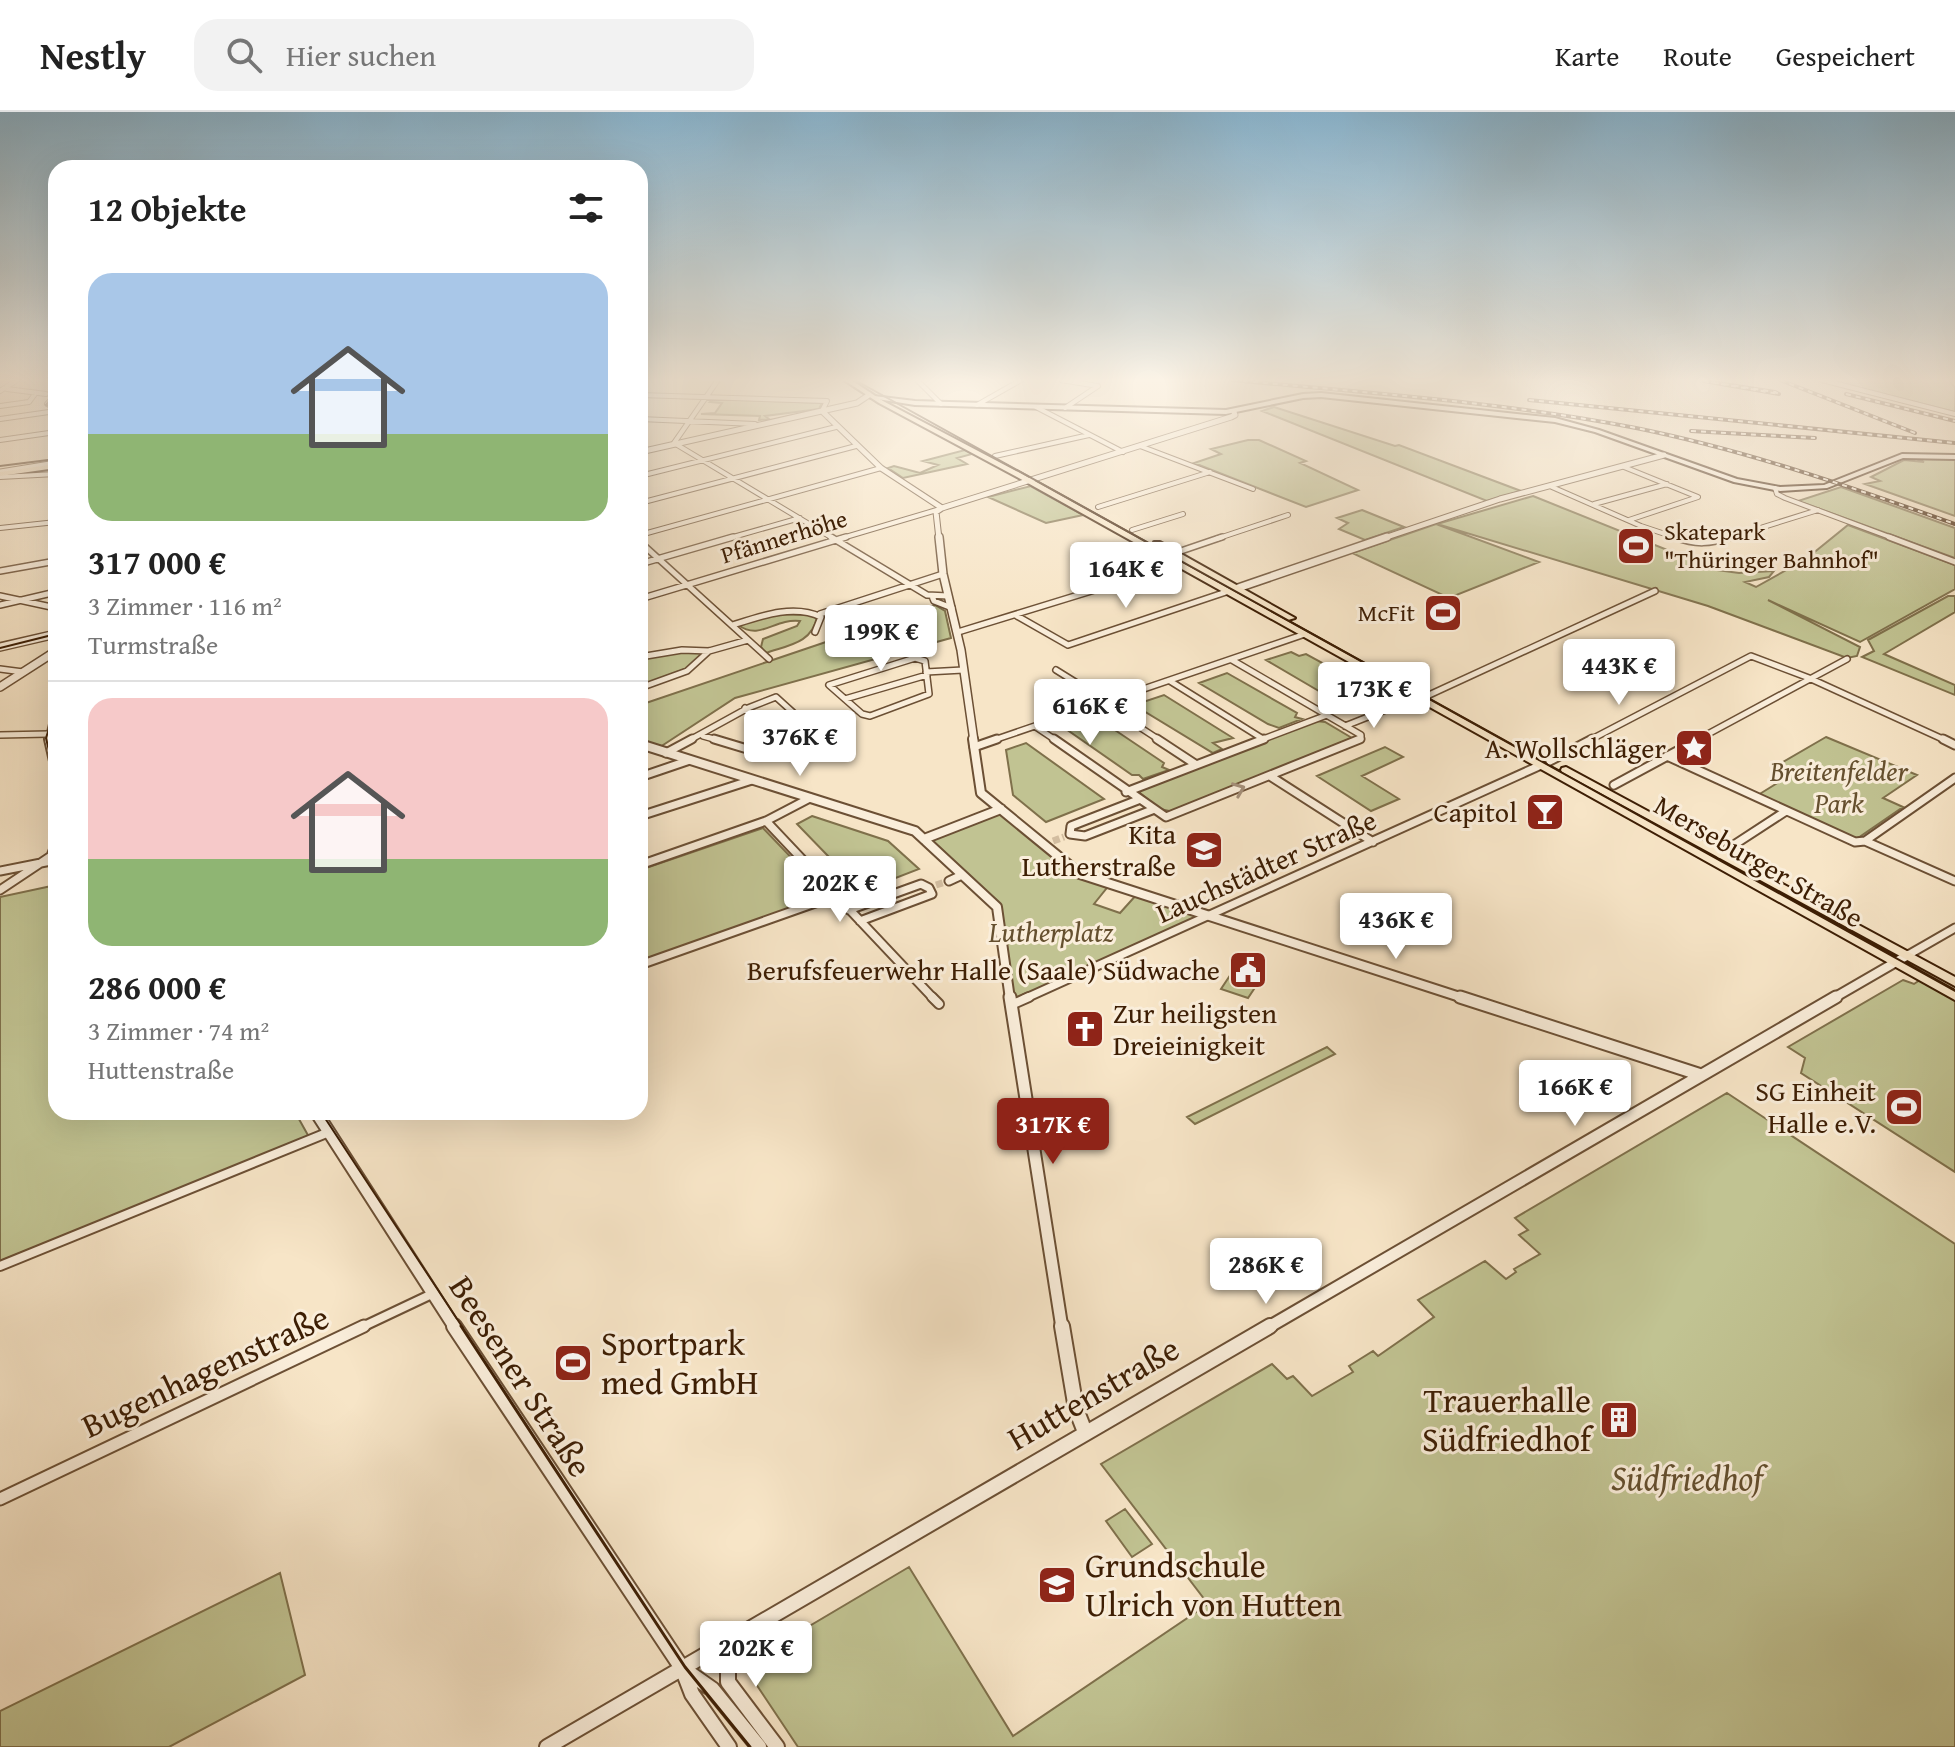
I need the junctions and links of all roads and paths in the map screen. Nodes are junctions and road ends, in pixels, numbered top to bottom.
1 (697, 456) edge
2 (719, 456) edge
3 (817, 456) edge
4 (868, 456) edge
5 (988, 456) edge
6 (995, 456) edge
7 (1109, 456) edge
8 (1168, 456) edge
9 (1660, 456) edge
10 (1668, 456) edge
11 (1901, 456) edge
12 (1918, 456) edge
13 (1955, 457) edge
14 (704, 460) junction
15 (48, 464) edge
16 (1624, 467) junction
17 (881, 468) junction
18 (1210, 472) junction
19 (0, 473) edge
20 (48, 474) edge
21 (648, 474) edge
22 (734, 478) junction
23 (1034, 480) junction
24 (1667, 484) junction
25 (1552, 487) junction
26 (1775, 488) junction
27 (1253, 489) dead end
28 (769, 499) junction
29 (648, 501) edge
30 (1594, 504) junction
31 (1098, 507) dead end
32 (942, 508) junction
33 (1818, 510) junction
34 (1183, 514) dead end
35 (1288, 515) dead end
36 (800, 518) junction
37 (1627, 520) junction
38 (48, 523) edge
39 (0, 528) edge
40 (1132, 530) junction
41 (648, 533) edge
42 (838, 540) junction
43 (648, 549) edge
44 (1175, 553) junction
45 (660, 559) junction
46 (48, 562) edge
47 (648, 562) edge
48 (1955, 562) edge
49 (1176, 565) junction
50 (0, 571) edge
51 (943, 574) junction
52 (910, 584) junction
53 (689, 585) junction
54 (1238, 588) junction
55 (1655, 591) dead end
56 (1226, 592) junction
57 (48, 594) edge
58 (0, 596) edge
59 (932, 596) junction
60 (948, 596) junction
61 (648, 597) edge
62 (20, 600) junction
63 (0, 605) edge
64 (48, 606) edge
65 (952, 608) junction
66 (820, 614) junction
67 (1017, 615) junction
68 (733, 625) junction
69 (815, 632) dead end
70 (958, 632) junction
71 (1302, 635) junction
72 (48, 636) edge
73 (748, 640) junction
74 (0, 647) edge
75 (709, 651) junction
76 (48, 656) edge
77 (648, 656) edge
78 (769, 659) dead end
79 (1847, 659) dead end
80 (1232, 660) junction
81 (0, 669) edge
82 (963, 670) junction
83 (1056, 670) dead end
84 (23, 672) junction
85 (926, 673) junction
86 (1809, 678) junction
87 (1170, 681) junction
88 (648, 685) edge
89 (0, 687) edge
90 (1429, 695) junction
91 (845, 699) junction
92 (1106, 704) junction
93 (1393, 707) tunnel mouth
94 (745, 708) junction
95 (1327, 715) junction
96 (1345, 726) junction
97 (1036, 727) junction
98 (0, 735) edge
99 (703, 736) junction
100 (48, 739) edge
101 (1263, 739) junction
102 (1955, 745) edge
103 (648, 747) edge
104 (974, 747) junction
105 (786, 748) junction
106 (666, 753) junction
107 (1667, 756) junction
108 (690, 760) junction
109 (1546, 763) junction
110 (1195, 764) junction
111 (648, 774) edge
112 (1270, 776) junction
113 (1955, 778) edge
114 (752, 780) junction
115 (1614, 785) dead end
116 (1126, 792) junction
117 (810, 798) junction
118 (1138, 800) junction
119 (1001, 809) junction
120 (1152, 810) junction
121 (1786, 811) junction
122 (648, 813) edge
123 (766, 821) junction
124 (924, 839) junction
125 (1865, 841) junction
126 (1373, 842) junction
127 (1720, 854) junction
128 (48, 858) edge
129 (48, 862) edge
130 (648, 862) edge
131 (40, 863) junction
132 (0, 871) edge
133 (962, 875) junction
134 (949, 881) tunnel mouth
135 (1955, 881) edge
136 (0, 890) edge
137 (835, 896) junction
138 (849, 910) junction
139 (1209, 916) junction
140 (860, 921) junction
141 (1955, 928) edge
142 (1908, 955) junction
143 (648, 962) edge
144 (1895, 963) junction
145 (1955, 982) edge
146 (1955, 996) edge
147 (939, 1004) dead end
148 (1009, 1006) junction
149 (1701, 1075) junction
150 (321, 1120) edge
151 (329, 1132) junction
152 (0, 1266) edge
153 (434, 1293) junction
154 (1085, 1432) junction
155 (0, 1499) edge
156 (752, 1627) junction
157 (682, 1668) junction
158 (547, 1747) edge
159 (729, 1747) edge
160 (759, 1747) edge
161 (777, 1747) edge

1 - 14 street
2 - 14 street
3 - 22 street
4 - 17 street
5 - 23 main road, Merseburger Straße
6 - 23 main road, Merseburger Straße
7 - 23 street, Pfännerhöhe
8 - 18 street
9 - 16 street
10 - 26 main road
11 - 26 main road
12 - 13 main road
14 - 21 street
14 - 22 street
15 - 19 main road
16 - 24 street
16 - 25 street
17 - 28 street
17 - 32 street
18 - 27 street
18 - 31 street
19 - 20 street
22 - 28 street
22 - 29 street
23 - 32 street, Pfännerhöhe
23 - 40 main road, Merseburger Straße
23 - 49 main road, Merseburger Straße
24 - 30 street
24 - 37 street
25 - 30 street
25 - 54 street
26 - 33 street
28 - 36 street
28 - 41 street
30 - 37 street
32 - 42 street, Pfännerhöhe
32 - 51 street
33 - 37 street
33 - 48 street
34 - 40 street
35 - 44 street
36 - 42 street
36 - 45 street
38 - 39 street
40 - 44 main road, Merseburger Straße
42 - 52 street
42 - 53 street, Pfännerhöhe
43 - 45 street
44 - 54 main road, Merseburger Straße
45 - 47 street
45 - 53 street
46 - 50 street
49 - 56 main road, Merseburger Straße
49 - 67 street
51 - 52 street
51 - 60 street
52 - 59 street
52 - 66 street
53 - 61 street, Pfännerhöhe
53 - 68 street
54 - 56 main road
54 - 90 main road, Merseburger Straße
55 - 90 street
56 - 67 street
56 - 71 main road, Merseburger Straße
57 - 62 street
58 - 62 street
59 - 60 street
59 - 65 street
60 - 65 street
62 - 63 street
62 - 64 street
65 - 70 street
66 - 68 street
66 - 69 street
67 - 70 street
68 - 73 street
70 - 82 street
71 - 80 street
71 - 109 main road, Merseburger Straße
72 - 74 street
73 - 75 street
73 - 78 street
75 - 77 street
75 - 88 street
76 - 84 street
79 - 86 street
80 - 87 street
80 - 95 street
81 - 84 street
82 - 85 street
82 - 104 street
83 - 92 street
84 - 89 street
85 - 91 street
85 - 91 street
85 - 91 street
86 - 102 street
86 - 107 street
86 - 109 street, Lauchstädter Straße
87 - 92 street
87 - 101 street
90 - 109 main road, Merseburger Straße
92 - 97 street
92 - 110 street
93 - 96 street
94 - 99 street
94 - 105 street
94 - 105 street
95 - 96 street
95 - 101 street
96 - 112 street
97 - 104 street
97 - 116 street
98 - 100 street
99 - 105 street
99 - 106 street
101 - 110 street
103 - 106 street
104 - 119 street
106 - 108 street
107 - 115 street
107 - 121 street
108 - 111 street
108 - 114 street
109 - 126 street, Lauchstädter Straße
109 - 127 main road, Merseburger Straße
109 - 144 main road, Merseburger Straße
110 - 116 street
120 -> 112 street
112 - 126 street
113 - 125 street
114 - 117 street
114 - 122 street
116 - 118 street
117 - 123 street
117 - 124 street
118 - 120 street
118 - 120 street
119 - 124 street
119 - 139 street
121 - 125 street
121 - 127 street
123 - 130 street
123 - 137 street
124 - 133 street
125 - 135 street
126 - 139 street, Lauchstädter Straße
127 - 142 main road, Merseburger Straße
128 - 131 street
129 - 131 street
131 - 132 street
131 - 136 street
133 - 134 street
133 - 148 street
137 - 138 street
137 - 143 street
138 - 140 street
138 - 140 street
139 - 148 street, Lauchstädter Straße
139 - 149 street
140 - 147 street
141 - 142 street
142 - 144 street, Huttenstraße
142 - 145 main road, Merseburger Straße
144 - 146 main road, Merseburger Straße
144 - 149 street, Huttenstraße
148 - 154 street
149 - 154 street, Huttenstraße
150 - 151 street, Beesener Straße
151 - 152 street
151 - 153 street, Beesener Straße
153 - 155 street, Bugenhagenstraße
153 - 157 street, Beesener Straße
154 - 156 street, Huttenstraße
156 - 157 street, Huttenstraße
156 - 161 street
157 - 158 street, Huttenstraße
157 - 159 street
157 - 160 street

